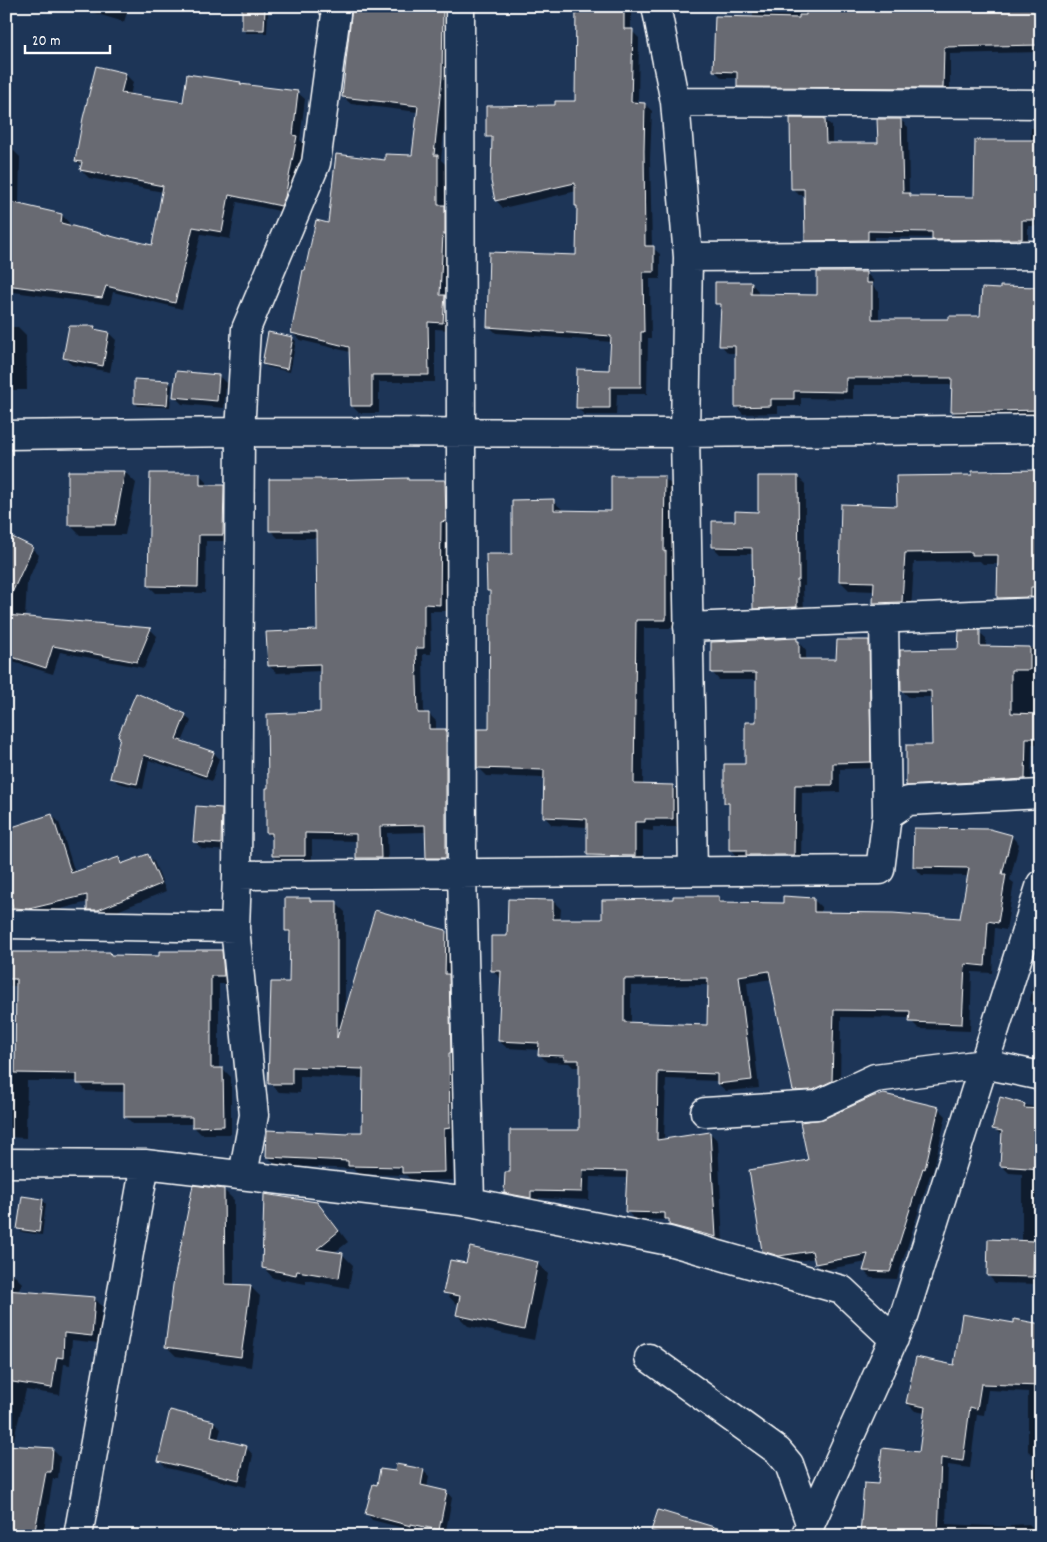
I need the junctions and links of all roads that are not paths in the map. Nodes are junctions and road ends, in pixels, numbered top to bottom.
1 (333, 6) edge
2 (460, 6) edge
3 (656, 6) edge
4 (675, 102) junction
5 (1041, 104) edge
6 (1041, 255) edge
7 (688, 257) junction
8 (1041, 429) edge
9 (240, 432) junction
10 (460, 432) junction
11 (685, 433) junction
12 (6, 435) edge
13 (1041, 612) edge
14 (884, 619) junction
15 (688, 627) junction
16 (1041, 794) edge
17 (887, 815) junction
18 (693, 871) junction
19 (462, 873) junction
20 (237, 875) junction
21 (1041, 884) edge
22 (6, 924) edge
23 (235, 928) junction
24 (984, 1064) junction
25 (1041, 1076) edge
26 (705, 1112) dead end
27 (6, 1163) edge
28 (145, 1164) junction
29 (243, 1175) junction
30 (470, 1202) junction
31 (894, 1339) junction
32 (649, 1358) dead end
33 (808, 1529) edge
34 (78, 1536) edge

1 - 9 street
2 - 10 street
3 - 4 street
4 - 5 street
4 - 7 street
6 - 7 street
7 - 11 street
8 - 11 street
9 - 10 street
9 - 12 street
9 - 20 street
10 - 11 street
10 - 19 street
11 - 15 street
13 - 14 street
14 - 15 street
14 - 17 street
15 - 18 street
16 - 17 street
17 - 18 street
18 - 19 street
19 - 20 street
19 - 30 street
20 - 23 street
21 - 24 street
22 - 23 street
23 - 29 street
24 - 25 street
24 - 26 street
24 - 31 street
27 - 28 street
28 - 29 street
28 - 34 street
29 - 30 street
30 - 31 street
31 - 33 street
32 - 33 street

